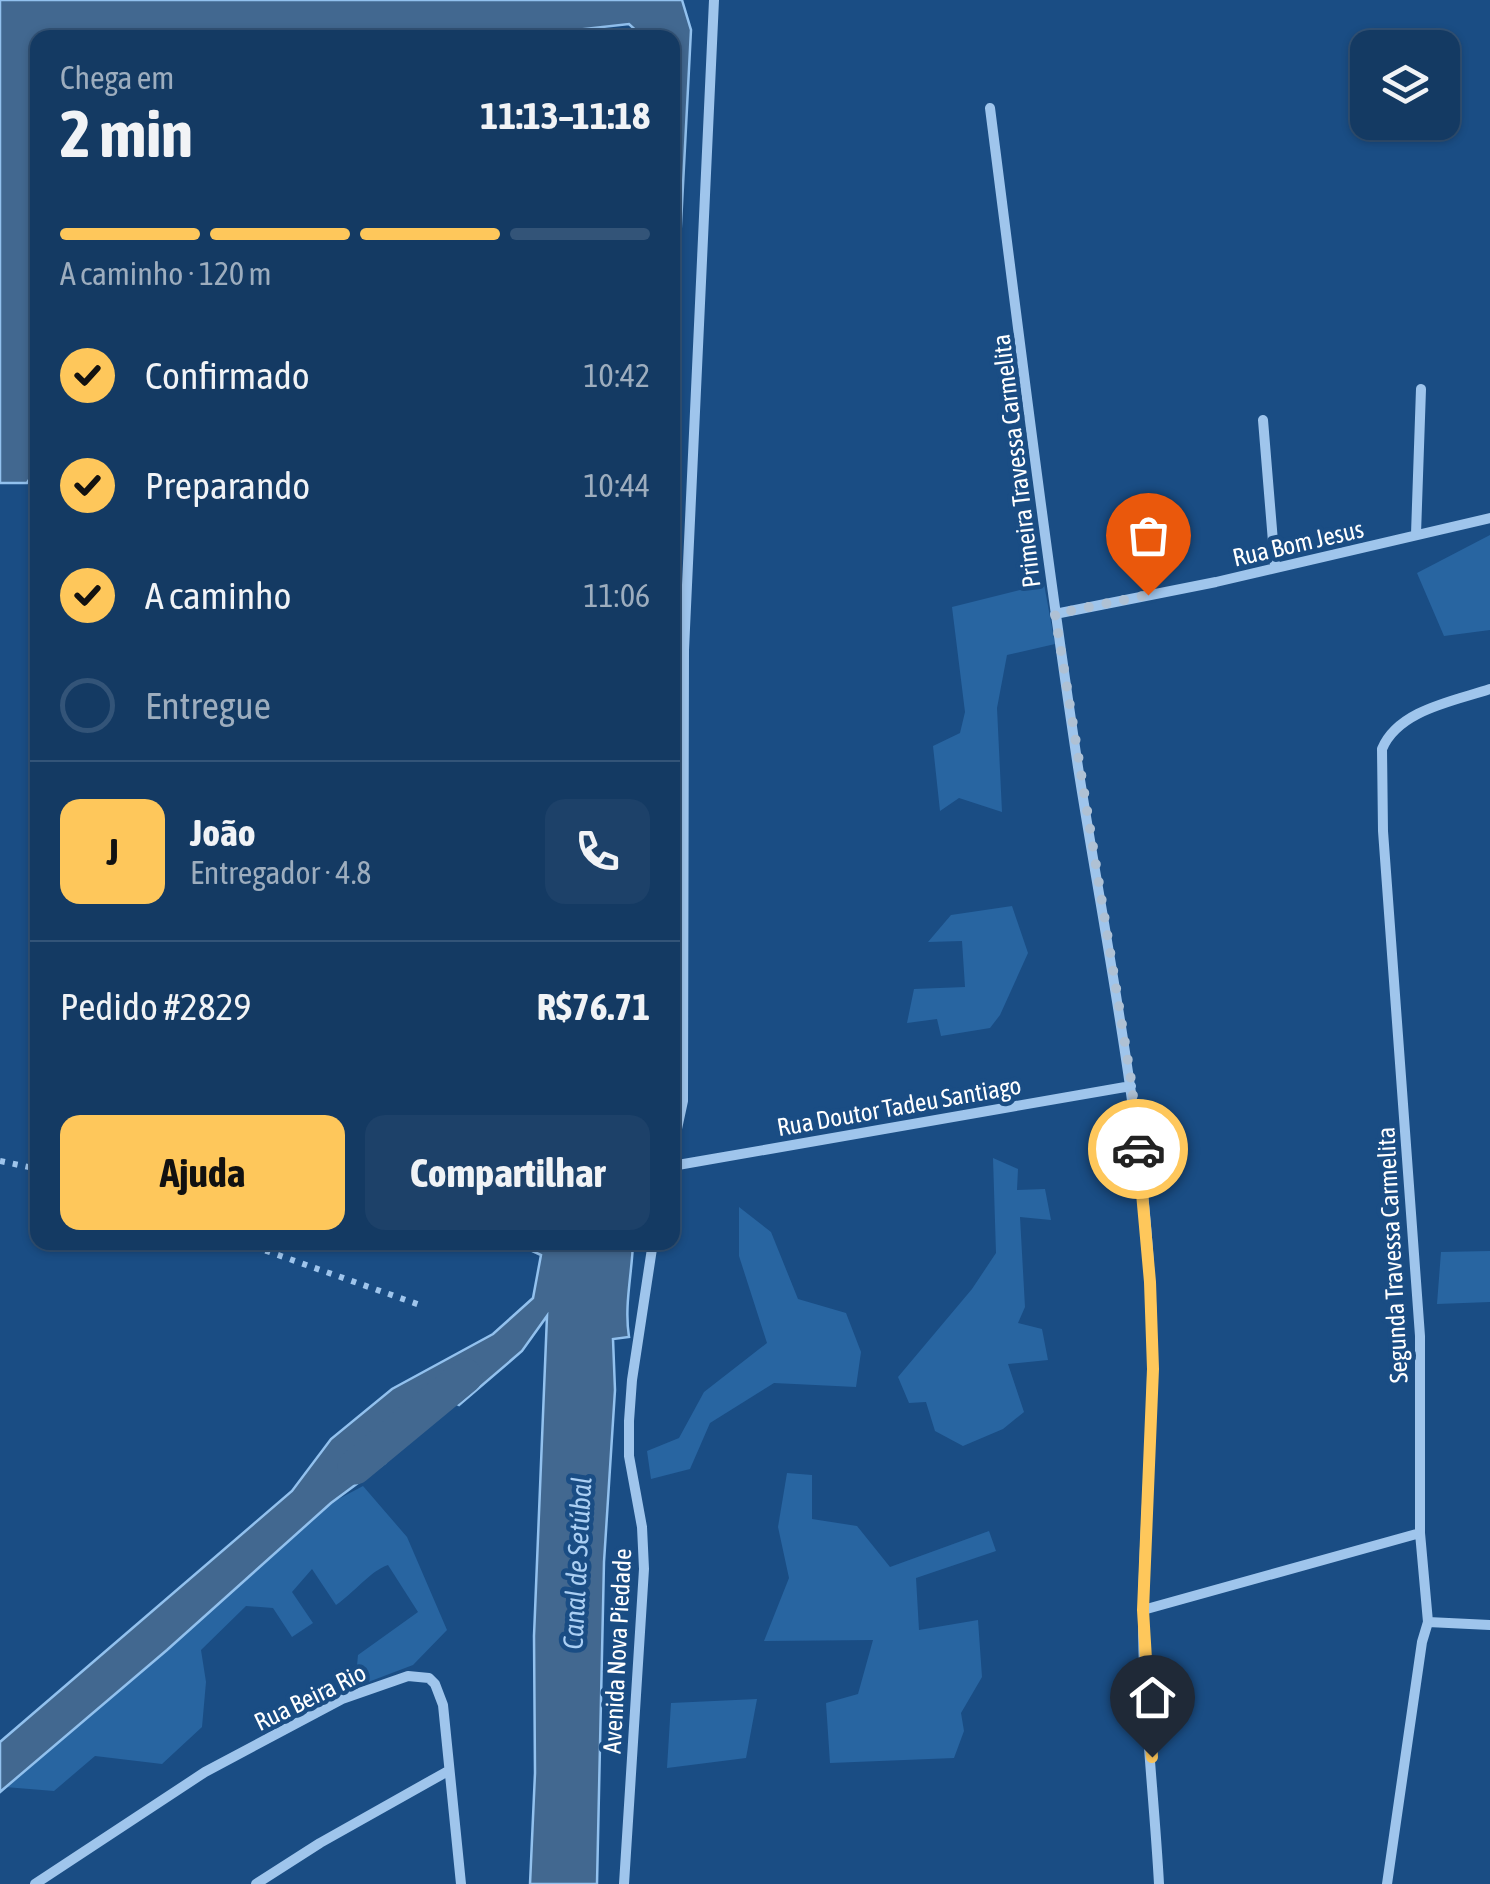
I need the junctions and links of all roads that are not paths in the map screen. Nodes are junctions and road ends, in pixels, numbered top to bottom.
1 (714, 0) edge
2 (990, 108) dead end
3 (1422, 389) dead end
4 (1263, 420) dead end
5 (1490, 518) edge
6 (1416, 534) junction
7 (1276, 566) junction
8 (1055, 614) junction
9 (1490, 689) edge
10 (1132, 1086) junction
11 (680, 1125) edge
12 (680, 1165) edge
13 (653, 1250) edge
14 (1420, 1533) junction
15 (1143, 1610) junction
16 (1428, 1622) junction
17 (1490, 1626) edge
18 (448, 1771) junction
19 (35, 1884) edge
20 (256, 1884) edge
21 (461, 1884) edge
22 (624, 1884) edge
23 (1160, 1884) edge
24 (1388, 1884) edge

1 - 11 street
2 - 8 street, Primeira Travessa Carmelita
3 - 6 street
4 - 7 street
5 - 6 street, Rua Bom Jesus
6 - 7 street, Rua Bom Jesus
7 - 8 street, Rua Bom Jesus
8 - 10 street, Primeira Travessa Carmelita
9 - 14 street, Segunda Travessa Carmelita
10 - 12 street, Rua Doutor Tadeu Santiago
10 - 15 street, Primeira Travessa Carmelita
13 - 22 street, Avenida Nova Piedade
14 - 15 street
14 - 16 street, Segunda Travessa Carmelita
15 - 23 street, Primeira Travessa Carmelita
16 - 17 street
16 - 24 street, Segunda Travessa Carmelita
18 - 19 street, Rua Beira Rio
18 - 20 street
18 - 21 street, Rua Beira Rio

